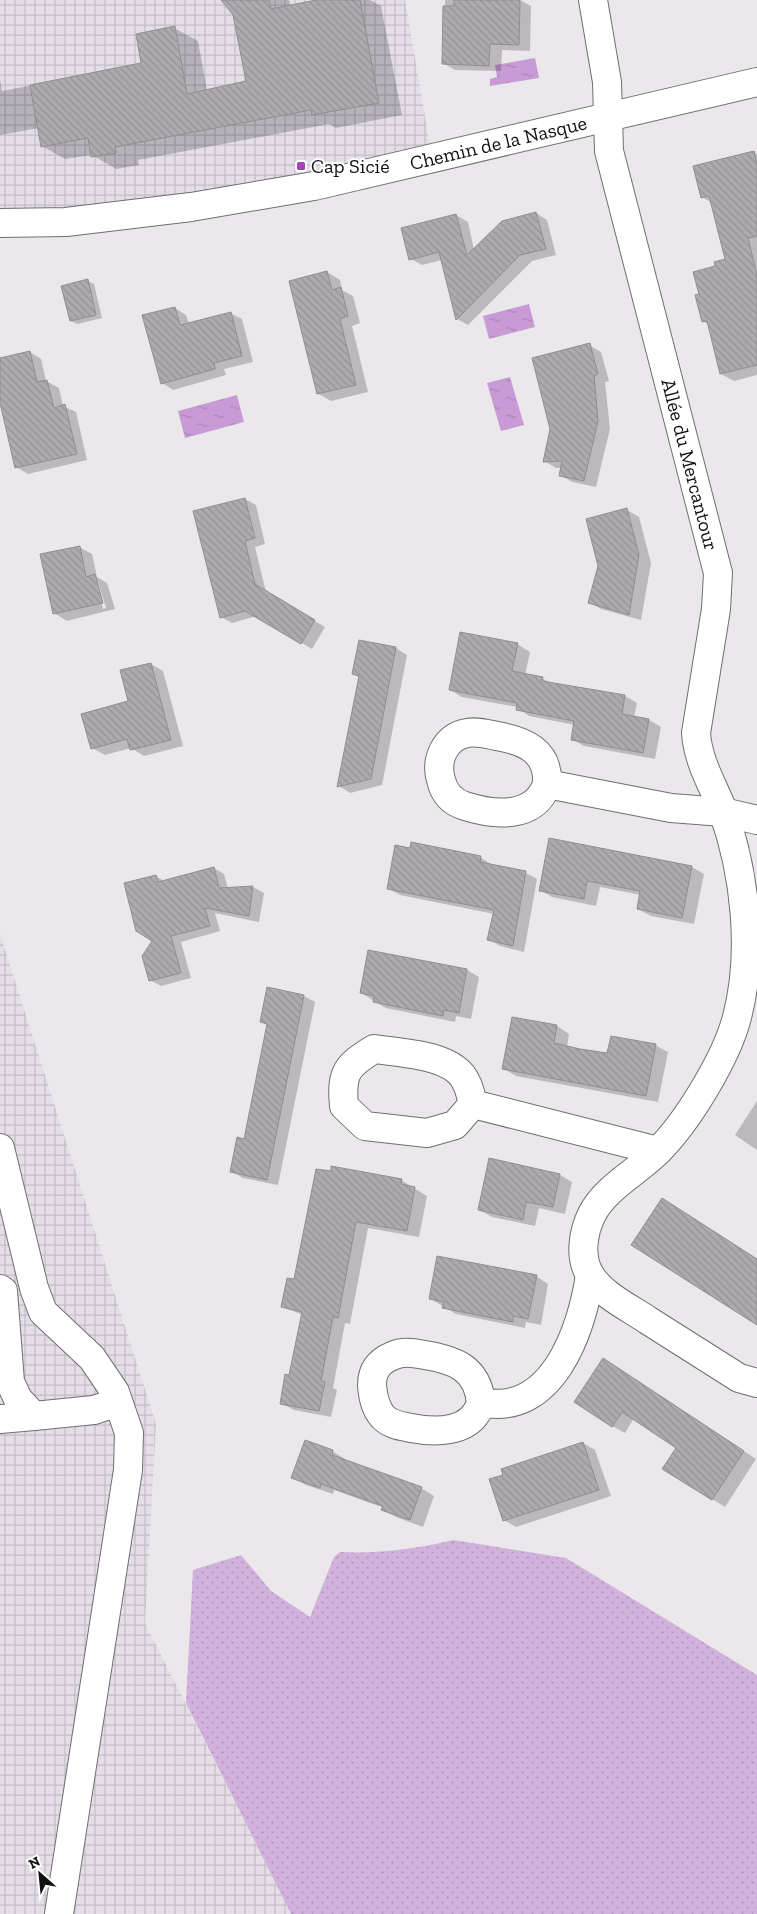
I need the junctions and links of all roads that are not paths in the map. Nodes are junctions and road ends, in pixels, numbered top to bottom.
1 (593, 0) edge
2 (757, 82) edge
3 (608, 117) junction
4 (0, 223) edge
5 (547, 784) dead end
6 (723, 812) junction
7 (757, 820) edge
8 (747, 1023) edge
9 (473, 1104) junction
10 (0, 1148) edge
11 (658, 1151) junction
12 (590, 1275) junction
13 (0, 1288) edge
14 (757, 1383) edge
15 (118, 1402) junction
16 (481, 1402) dead end
17 (34, 1416) junction
18 (0, 1419) edge
19 (59, 1914) edge

1 - 3 street, Allée du Mercantour
2 - 3 street, Chemin de la Nasque
3 - 4 street, Chemin de la Nasque
3 - 6 street, Allée du Mercantour
5 - 6 street
6 - 7 street
6 - 8 street, Allée du Mercantour
8 - 11 street, Allée du Mercantour
9 - 9 street
9 - 11 street
10 - 15 street
11 - 12 street, Allée du Mercantour
12 - 14 street
12 - 16 street, Allée du Mercantour
13 - 17 street
15 - 17 street
15 - 19 street
17 - 18 street

